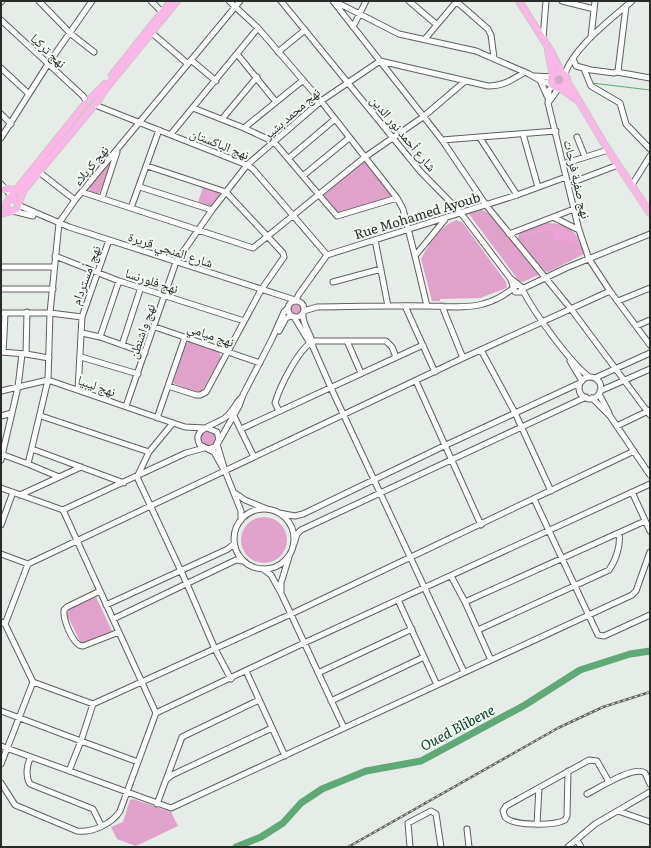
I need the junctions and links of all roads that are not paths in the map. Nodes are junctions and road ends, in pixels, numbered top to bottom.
1 (39, 1) edge
2 (92, 1) edge
3 (151, 1) edge
4 (171, 1) edge
5 (177, 1) edge
6 (229, 1) edge
7 (240, 1) edge
8 (281, 1) edge
9 (333, 1) edge
10 (366, 1) edge
11 (409, 1) edge
12 (457, 1) edge
13 (519, 1) edge
14 (546, 1) edge
15 (562, 1) edge
16 (595, 1) edge
17 (632, 1) edge
18 (45, 3) edge
19 (626, 6) junction
20 (235, 7) junction
21 (594, 9) junction
22 (162, 12) junction
23 (360, 14) junction
24 (1, 20) edge
25 (436, 24) junction
26 (353, 27) junction
27 (258, 28) junction
28 (305, 30) junction
29 (152, 33) junction
30 (71, 34) junction
31 (543, 38) junction
32 (591, 38) junction
33 (425, 39) junction
34 (548, 49) junction
35 (94, 52) dead end
36 (278, 52) junction
37 (237, 54) junction
38 (494, 58) junction
39 (572, 60) junction
40 (380, 61) junction
41 (189, 62) junction
42 (48, 64) junction
43 (1, 68) edge
44 (584, 68) junction
45 (525, 72) junction
46 (617, 72) junction
47 (563, 73) junction
48 (534, 76) junction
49 (257, 77) junction
50 (650, 78) edge
51 (540, 80) junction
52 (552, 80) junction
53 (216, 81) junction
54 (302, 81) junction
55 (567, 81) junction
56 (348, 82) junction
57 (464, 82) junction
58 (559, 88) junction
59 (29, 94) junction
60 (548, 100) junction
61 (88, 101) junction
62 (321, 101) junction
63 (578, 101) junction
64 (276, 102) junction
65 (94, 106) junction
66 (193, 108) junction
67 (1, 114) edge
68 (423, 117) junction
69 (222, 119) junction
70 (335, 119) junction
71 (139, 122) junction
72 (11, 124) junction
73 (244, 128) junction
74 (159, 130) junction
75 (556, 131) junction
76 (171, 134) junction
77 (523, 134) junction
78 (392, 137) junction
79 (577, 137) dead end
80 (1, 138) edge
81 (349, 138) junction
82 (480, 138) junction
83 (442, 140) junction
84 (274, 142) junction
85 (118, 149) junction
86 (650, 149) edge
87 (608, 150) junction
88 (650, 156) edge
89 (365, 157) junction
90 (585, 157) junction
91 (289, 158) junction
92 (563, 164) junction
93 (247, 165) junction
94 (618, 165) junction
95 (147, 166) junction
96 (39, 172) junction
97 (304, 175) junction
98 (566, 177) junction
99 (568, 184) junction
100 (632, 185) junction
101 (3, 186) edge
102 (140, 187) junction
103 (538, 187) junction
104 (18, 190) junction
105 (82, 192) junction
106 (226, 192) junction
107 (319, 195) junction
108 (517, 195) junction
109 (102, 198) junction
110 (397, 198) junction
111 (75, 200) junction
112 (11, 202) edge
113 (486, 205) junction
114 (131, 208) junction
115 (574, 209) junction
116 (212, 210) junction
117 (13, 211) junction
118 (460, 212) junction
119 (650, 213) edge
120 (1, 214) edge
121 (447, 216) junction
122 (293, 217) junction
123 (555, 218) junction
124 (59, 222) junction
125 (408, 228) junction
126 (579, 230) junction
127 (198, 231) junction
128 (509, 234) junction
129 (649, 234) edge
130 (268, 237) junction
131 (109, 240) junction
132 (375, 240) junction
133 (327, 255) junction
134 (55, 256) junction
135 (415, 256) junction
136 (588, 259) junction
137 (176, 262) junction
138 (1, 267) edge
139 (54, 268) junction
140 (381, 269) junction
141 (97, 273) junction
142 (545, 278) junction
143 (119, 281) junction
144 (333, 282) dead end
145 (142, 287) junction
146 (650, 288) edge
147 (1, 289) edge
148 (53, 289) junction
149 (519, 289) junction
150 (261, 290) junction
151 (610, 292) junction
152 (165, 296) junction
153 (277, 296) junction
154 (295, 300) junction
155 (618, 301) junction
156 (303, 304) junction
157 (388, 306) junction
158 (405, 306) junction
159 (427, 306) junction
160 (442, 306) junction
161 (288, 307) junction
162 (317, 307) junction
163 (571, 309) junction
164 (27, 312) junction
165 (304, 312) junction
166 (3, 313) edge
167 (50, 313) junction
168 (293, 316) junction
169 (82, 317) junction
170 (650, 320) edge
171 (244, 321) junction
172 (543, 322) junction
173 (636, 326) junction
174 (155, 327) junction
175 (82, 333) junction
176 (2, 335) edge
177 (100, 337) junction
178 (185, 337) junction
179 (272, 339) junction
180 (347, 341) junction
181 (312, 344) junction
182 (122, 345) junction
183 (423, 345) junction
184 (650, 345) edge
185 (481, 350) junction
186 (227, 351) junction
187 (2, 352) edge
188 (650, 352) edge
189 (145, 353) junction
190 (566, 353) junction
191 (24, 354) junction
192 (81, 357) junction
193 (396, 357) junction
194 (49, 358) junction
195 (463, 358) junction
196 (260, 363) junction
197 (616, 368) junction
198 (650, 368) edge
199 (435, 372) junction
200 (361, 373) junction
201 (138, 374) junction
202 (592, 377) junction
203 (48, 380) junction
204 (625, 380) junction
205 (416, 381) junction
206 (581, 382) junction
207 (168, 386) junction
208 (18, 387) junction
209 (331, 388) junction
210 (78, 390) junction
211 (1, 391) edge
212 (600, 393) junction
213 (243, 395) junction
214 (586, 397) junction
215 (592, 398) junction
216 (126, 406) junction
217 (279, 410) junction
218 (649, 412) edge
219 (12, 413) junction
220 (515, 413) junction
221 (345, 414) junction
222 (1, 416) edge
223 (41, 416) junction
224 (234, 416) junction
225 (610, 416) junction
226 (157, 418) junction
227 (173, 423) junction
228 (617, 426) junction
229 (185, 427) junction
230 (520, 427) junction
231 (206, 428) junction
232 (241, 429) junction
233 (197, 438) junction
234 (218, 444) junction
235 (446, 445) junction
236 (32, 449) junction
237 (206, 449) junction
238 (634, 451) junction
239 (149, 452) junction
240 (186, 453) junction
241 (2, 456) edge
242 (254, 457) junction
243 (452, 460) junction
244 (28, 464) junction
245 (645, 466) junction
246 (81, 467) junction
247 (650, 470) edge
248 (225, 472) junction
249 (650, 475) edge
250 (59, 477) junction
251 (137, 477) junction
252 (374, 480) junction
253 (650, 481) edge
254 (124, 483) junction
255 (650, 484) edge
256 (644, 486) junction
257 (1, 488) edge
258 (551, 491) junction
259 (13, 492) junction
260 (234, 492) junction
261 (632, 492) junction
262 (380, 493) junction
263 (20, 495) junction
264 (534, 499) junction
265 (151, 506) junction
266 (63, 510) junction
267 (272, 511) junction
268 (279, 513) junction
269 (241, 520) junction
270 (646, 521) junction
271 (1, 525) edge
272 (481, 525) junction
273 (548, 531) junction
274 (650, 531) edge
275 (619, 533) junction
276 (77, 540) junction
277 (234, 544) junction
278 (294, 544) junction
279 (650, 552) edge
280 (1, 554) edge
281 (290, 554) junction
282 (409, 557) junction
283 (562, 559) junction
284 (243, 561) junction
285 (28, 564) junction
286 (263, 569) junction
287 (180, 570) junction
288 (451, 576) junction
289 (187, 584) junction
290 (574, 586) junction
291 (424, 588) junction
292 (100, 591) junction
293 (281, 593) junction
294 (398, 600) junction
295 (465, 602) junction
296 (106, 604) junction
297 (291, 614) junction
298 (588, 615) junction
299 (650, 615) edge
300 (113, 619) junction
301 (3, 623) edge
302 (412, 630) junction
303 (478, 630) junction
304 (119, 632) junction
305 (304, 643) junction
306 (215, 649) junction
307 (424, 657) junction
308 (491, 660) junction
309 (246, 671) junction
310 (464, 672) junction
311 (318, 673) junction
312 (230, 679) junction
313 (33, 682) junction
314 (142, 682) junction
315 (437, 685) junction
316 (259, 700) junction
317 (331, 701) junction
318 (93, 704) junction
319 (1, 711) edge
320 (156, 713) junction
321 (19, 718) junction
322 (272, 728) junction
323 (344, 728) junction
324 (81, 741) junction
325 (1, 746) edge
326 (7, 748) junction
327 (285, 756) junction
328 (31, 757) junction
329 (138, 762) junction
330 (1, 764) edge
331 (69, 771) junction
332 (568, 771) junction
333 (166, 780) junction
334 (609, 782) junction
335 (1, 783) edge
336 (650, 784) edge
337 (539, 788) junction
338 (650, 792) edge
339 (126, 793) junction
340 (587, 794) dead end
341 (157, 804) junction
342 (618, 811) junction
343 (650, 822) edge
344 (537, 824) junction
345 (101, 825) junction
346 (467, 829) dead end
347 (577, 840) junction
348 (410, 847) edge
349 (441, 847) edge
350 (469, 847) edge
351 (568, 847) edge
352 (581, 847) edge

1 - 18 street
2 - 30 street
3 - 22 street
4 - 22 main road
5 - 29 main road
6 - 20 street
7 - 20 street, نهج كربلاء
8 - 28 street, شارع أحمد نور الدين
9 - 23 street
9 - 26 street
10 - 23 street
11 - 25 street
12 - 25 street
12 - 38 street
13 - 31 main road
14 - 31 street
15 - 21 street
16 - 21 street
17 - 19 street
18 - 30 street
19 - 32 street
19 - 46 street
20 - 27 street
20 - 41 street, نهج كربلاء
21 - 32 street
22 - 61 main road
23 - 26 street
23 - 33 street
24 - 42 street, نهج تركيا
25 - 33 street
26 - 40 street
27 - 36 street
27 - 37 street
28 - 36 street
28 - 56 street, شارع أحمد نور الدين
29 - 41 street
29 - 65 main road
30 - 35 street
30 - 42 street
31 - 34 main road
32 - 39 street
33 - 38 street
34 - 47 main road
34 - 52 main road
36 - 54 street
37 - 49 street
37 - 53 street
38 - 45 street
39 - 44 street
39 - 47 street
40 - 56 street, نهج محمد بشير
40 - 57 street
40 - 68 street
41 - 53 street
41 - 71 street, نهج كربلاء
42 - 59 street
42 - 61 street, نهج تركيا
43 - 59 street
44 - 46 street
44 - 86 street
45 - 48 street
45 - 57 street
46 - 50 street
47 - 52 main road
47 - 55 main road
48 - 51 street
48 - 52 street
49 - 64 street
49 - 69 street
51 - 52 street
51 - 60 street, نهج صفية فرحات
52 - 58 main road
52 - 60 street
53 - 66 street
54 - 62 street
54 - 64 street
55 - 58 main road
55 - 63 main road
56 - 62 street, نهج محمد بشير
56 - 78 street, شارع أحمد نور الدين
57 - 68 street
58 - 60 street
58 - 63 main road
59 - 72 street
60 - 75 street, نهج صفية فرحات
61 - 65 main road
61 - 104 main road
62 - 70 street
62 - 84 street, نهج محمد بشير
63 - 87 main road
64 - 73 street
65 - 71 street, نهج الباكستان
65 - 96 main road
66 - 69 street
66 - 76 street
67 - 72 street
68 - 78 street
68 - 83 street
69 - 73 street
70 - 81 street
70 - 91 street
71 - 74 street, نهج الباكستان
71 - 85 street, نهج كربلاء
72 - 80 street
73 - 84 street
74 - 76 street, نهج الباكستان
74 - 95 street
75 - 77 street
75 - 92 street, نهج صفية فرحات
76 - 93 street, نهج الباكستان
77 - 82 street
77 - 103 street
78 - 89 street
78 - 118 street, شارع أحمد نور الدين
79 - 90 street
81 - 89 street
81 - 97 street
82 - 83 street
82 - 108 street
83 - 113 street
84 - 91 street
84 - 93 street, نهج محمد بشير
85 - 105 street, نهج كربلاء
85 - 109 street
87 - 90 street
87 - 94 main road
88 - 100 street
89 - 107 street
89 - 110 street
90 - 92 street
91 - 97 street
92 - 98 street, نهج صفية فرحات
93 - 106 street, نهج محمد بشير
93 - 122 street, نهج الباكستان
94 - 99 street
94 - 100 main road
95 - 102 street
95 - 106 street
96 - 111 street
96 - 112 main road
97 - 107 street
98 - 99 street, نهج صفية فرحات
98 - 103 street, Rue Mohamed Ayoub
99 - 115 street, نهج صفية فرحات
100 - 119 main road
101 - 104 main road
101 - 112 street
102 - 114 street
102 - 116 street
103 - 108 street, Rue Mohamed Ayoub
104 - 112 main road
105 - 109 street
105 - 111 street, نهج كربلاء
106 - 116 street, نهج محمد بشير
106 - 130 street
107 - 110 street
107 - 122 street
108 - 113 street, Rue Mohamed Ayoub
109 - 114 street
110 - 125 street
111 - 124 street, نهج كربلاء
112 - 117 main road
112 - 117 main road
112 - 124 street, شارع المنجي قريرة
113 - 118 street, Rue Mohamed Ayoub
113 - 128 street
114 - 127 street
115 - 123 street
115 - 126 street, نهج صفية فرحات
116 - 127 street, نهج محمد بشير
117 - 120 main road
117 - 124 street, شارع المنجي قريرة
118 - 121 street, Rue Mohamed Ayoub
118 - 149 street, شارع أحمد نور الدين
121 - 125 street, Rue Mohamed Ayoub
121 - 135 street
122 - 130 street
122 - 133 street, نهج الباكستان
123 - 126 street
123 - 128 street
124 - 131 street, شارع المنجي قريرة
124 - 134 street, نهج كربلاء
125 - 132 street, Rue Mohamed Ayoub
125 - 135 street
126 - 136 street, نهج صفية فرحات
127 - 130 street
127 - 137 street, نهج واشنطن
128 - 142 street
129 - 136 street
130 - 150 street
131 - 137 street, شارع المنجي قريرة
131 - 141 street, نهج أمستردام
132 - 133 street, Rue Mohamed Ayoub
132 - 140 street
133 - 154 street
134 - 139 street, نهج كربلاء
134 - 141 street, نهج فلورنسا
135 - 159 street
136 - 142 street
136 - 151 street, نهج صفية فرحات
137 - 150 street, شارع المنجي قريرة
137 - 152 street, نهج واشنطن
138 - 139 street
139 - 148 street, نهج كربلاء
140 - 144 street
140 - 157 street
141 - 143 street, نهج فلورنسا
141 - 169 street, نهج أمستردام
142 - 149 street
142 - 163 street
143 - 145 street, نهج فلورنسا
143 - 177 street
145 - 152 street, نهج فلورنسا
145 - 182 street
146 - 155 street
147 - 148 street
148 - 167 street, نهج كربلاء
149 - 160 street
149 - 172 street, شارع أحمد نور الدين
150 - 153 street, شارع المنجي قريرة
150 - 171 street
151 - 155 street, نهج صفية فرحات
151 - 163 street
152 - 171 street, نهج فلورنسا
152 - 174 street, نهج واشنطن
153 - 154 street, شارع المنجي قريرة
153 - 161 street, شارع المنجي قريرة
154 - 156 street
154 - 161 street
155 - 173 street, نهج صفية فرحات
156 - 162 street
156 - 165 street
157 - 158 street
157 - 162 street
158 - 159 street
158 - 183 street
159 - 160 street
160 - 195 street
161 - 168 street
161 - 179 street
162 - 165 street
163 - 172 street
163 - 197 street
164 - 166 street
164 - 167 street
164 - 191 street
165 - 168 street
165 - 181 street
166 - 176 street
167 - 169 street
167 - 194 street, نهج كربلاء
168 - 179 street
168 - 181 street
169 - 175 street, نهج أمستردام
170 - 173 street
171 - 186 street
172 - 185 street
172 - 190 street, شارع أحمد نور الدين
173 - 184 street, نهج صفية فرحات
174 - 178 street, نهج ميامي
174 - 189 street, نهج واشنطن
175 - 177 street
175 - 192 street, نهج أمستردام
176 - 187 street
177 - 182 street
178 - 186 street, نهج ميامي
178 - 207 street
179 - 196 street
180 - 181 street
180 - 193 street
180 - 200 street
181 - 209 street
181 - 217 street
182 - 189 street
183 - 193 street
183 - 199 street
185 - 195 street
185 - 220 street
186 - 196 street, نهج ميامي
186 - 207 street
187 - 191 street
188 - 197 street
189 - 201 street, نهج واشنطن
190 - 202 street
190 - 206 street
191 - 194 street
191 - 208 street
192 - 201 street
192 - 210 street, نهج أمستردام
193 - 200 street
194 - 203 street, نهج كربلاء
195 - 199 street
196 - 213 street
197 - 202 street
197 - 204 street
198 - 204 street
199 - 205 street
200 - 209 street
201 - 216 street, نهج واشنطن
202 - 206 street
202 - 212 street
203 - 208 street
203 - 210 street, نهج ليبيا
203 - 223 street, نهج كربلاء
204 - 212 street
204 - 218 street
205 - 221 street
205 - 235 street
206 - 214 street
206 - 220 street
207 - 226 street
208 - 211 street
208 - 219 street
209 - 217 street
209 - 221 street
210 - 216 street, نهج ليبيا
212 - 215 street
212 - 225 street
213 - 224 street
213 - 231 street
214 - 215 street
214 - 230 street
215 - 225 street
216 - 226 street, نهج ليبيا
217 - 232 street
218 - 228 street
219 - 222 street
219 - 241 street
220 - 230 street
220 - 235 street
221 - 242 street
221 - 252 street
223 - 236 street, نهج كربلاء
223 - 239 street
224 - 232 street
224 - 234 street
225 - 228 street
226 - 227 street, نهج ليبيا
227 - 229 street, نهج ليبيا
227 - 239 street
228 - 238 street
229 - 231 street, نهج ليبيا
229 - 233 street, نهج ليبيا
230 - 243 street
230 - 258 street
231 - 233 street
231 - 234 street
232 - 242 street
233 - 237 street
233 - 240 street
234 - 237 street
234 - 248 street
235 - 243 street
235 - 252 street
236 - 244 street, نهج كربلاء
236 - 246 street
237 - 240 street
237 - 248 street
238 - 245 street
238 - 258 street
239 - 251 street
240 - 251 street
241 - 244 street
242 - 248 street
243 - 262 street
243 - 272 street
244 - 250 street
245 - 247 street
245 - 249 street
246 - 250 street
246 - 254 street
248 - 260 street
248 - 265 street
250 - 263 street
251 - 254 street
251 - 265 street
252 - 262 street
252 - 268 street
253 - 256 street
254 - 266 street
255 - 256 street
256 - 261 street
257 - 259 street
258 - 264 street
259 - 263 street
259 - 271 street
260 - 267 street
260 - 269 street
261 - 270 street
261 - 273 street
262 - 278 street
262 - 282 street
263 - 266 street
264 - 272 street
264 - 273 street
265 - 276 street
265 - 287 street
266 - 276 street
267 - 268 street
267 - 269 street
268 - 278 street
269 - 277 street
270 - 274 street
270 - 275 street
272 - 282 street
273 - 283 street
273 - 288 street
275 - 283 street
275 - 290 street
276 - 285 street
276 - 292 street
277 - 284 street
277 - 287 street
278 - 281 street
279 - 298 street
280 - 285 street
281 - 286 street
281 - 293 street
282 - 291 street
282 - 297 street
283 - 290 street
283 - 295 street
284 - 286 street
284 - 289 street
285 - 301 street
286 - 293 street
287 - 289 street
287 - 296 street
288 - 291 street
288 - 295 street
289 - 300 street
289 - 306 street
290 - 298 street
290 - 303 street
291 - 294 street
291 - 310 street
292 - 296 street
292 - 304 street
293 - 297 street
294 - 302 street
294 - 305 street
295 - 303 street
296 - 300 street
297 - 305 street
297 - 306 street
298 - 299 street
298 - 308 street
300 - 304 street
301 - 313 street
302 - 307 street
302 - 311 street
303 - 308 street
304 - 314 street
305 - 309 street
305 - 311 street
306 - 312 street
306 - 314 street
307 - 315 street
307 - 317 street
308 - 310 street
309 - 312 street
309 - 316 street
310 - 315 street
311 - 317 street
312 - 320 street
313 - 318 street
313 - 321 street
314 - 318 street
314 - 320 street
315 - 323 street
316 - 322 street
316 - 333 street
317 - 323 street
318 - 324 street
319 - 321 street
320 - 329 street
321 - 324 street
321 - 326 street
322 - 327 street
322 - 333 street
323 - 327 street
324 - 329 street
324 - 331 street
325 - 326 street
326 - 328 street
326 - 330 street
327 - 341 street
328 - 331 street
328 - 345 street
329 - 339 street
331 - 339 street
332 - 334 street
332 - 337 street
332 - 344 street
333 - 341 street
334 - 336 street
334 - 340 street
335 - 345 street
337 - 344 street
337 - 344 street
338 - 342 street
339 - 341 street
339 - 345 street
342 - 343 street
342 - 347 street
346 - 350 street
347 - 351 street
347 - 352 street
348 - 349 street

